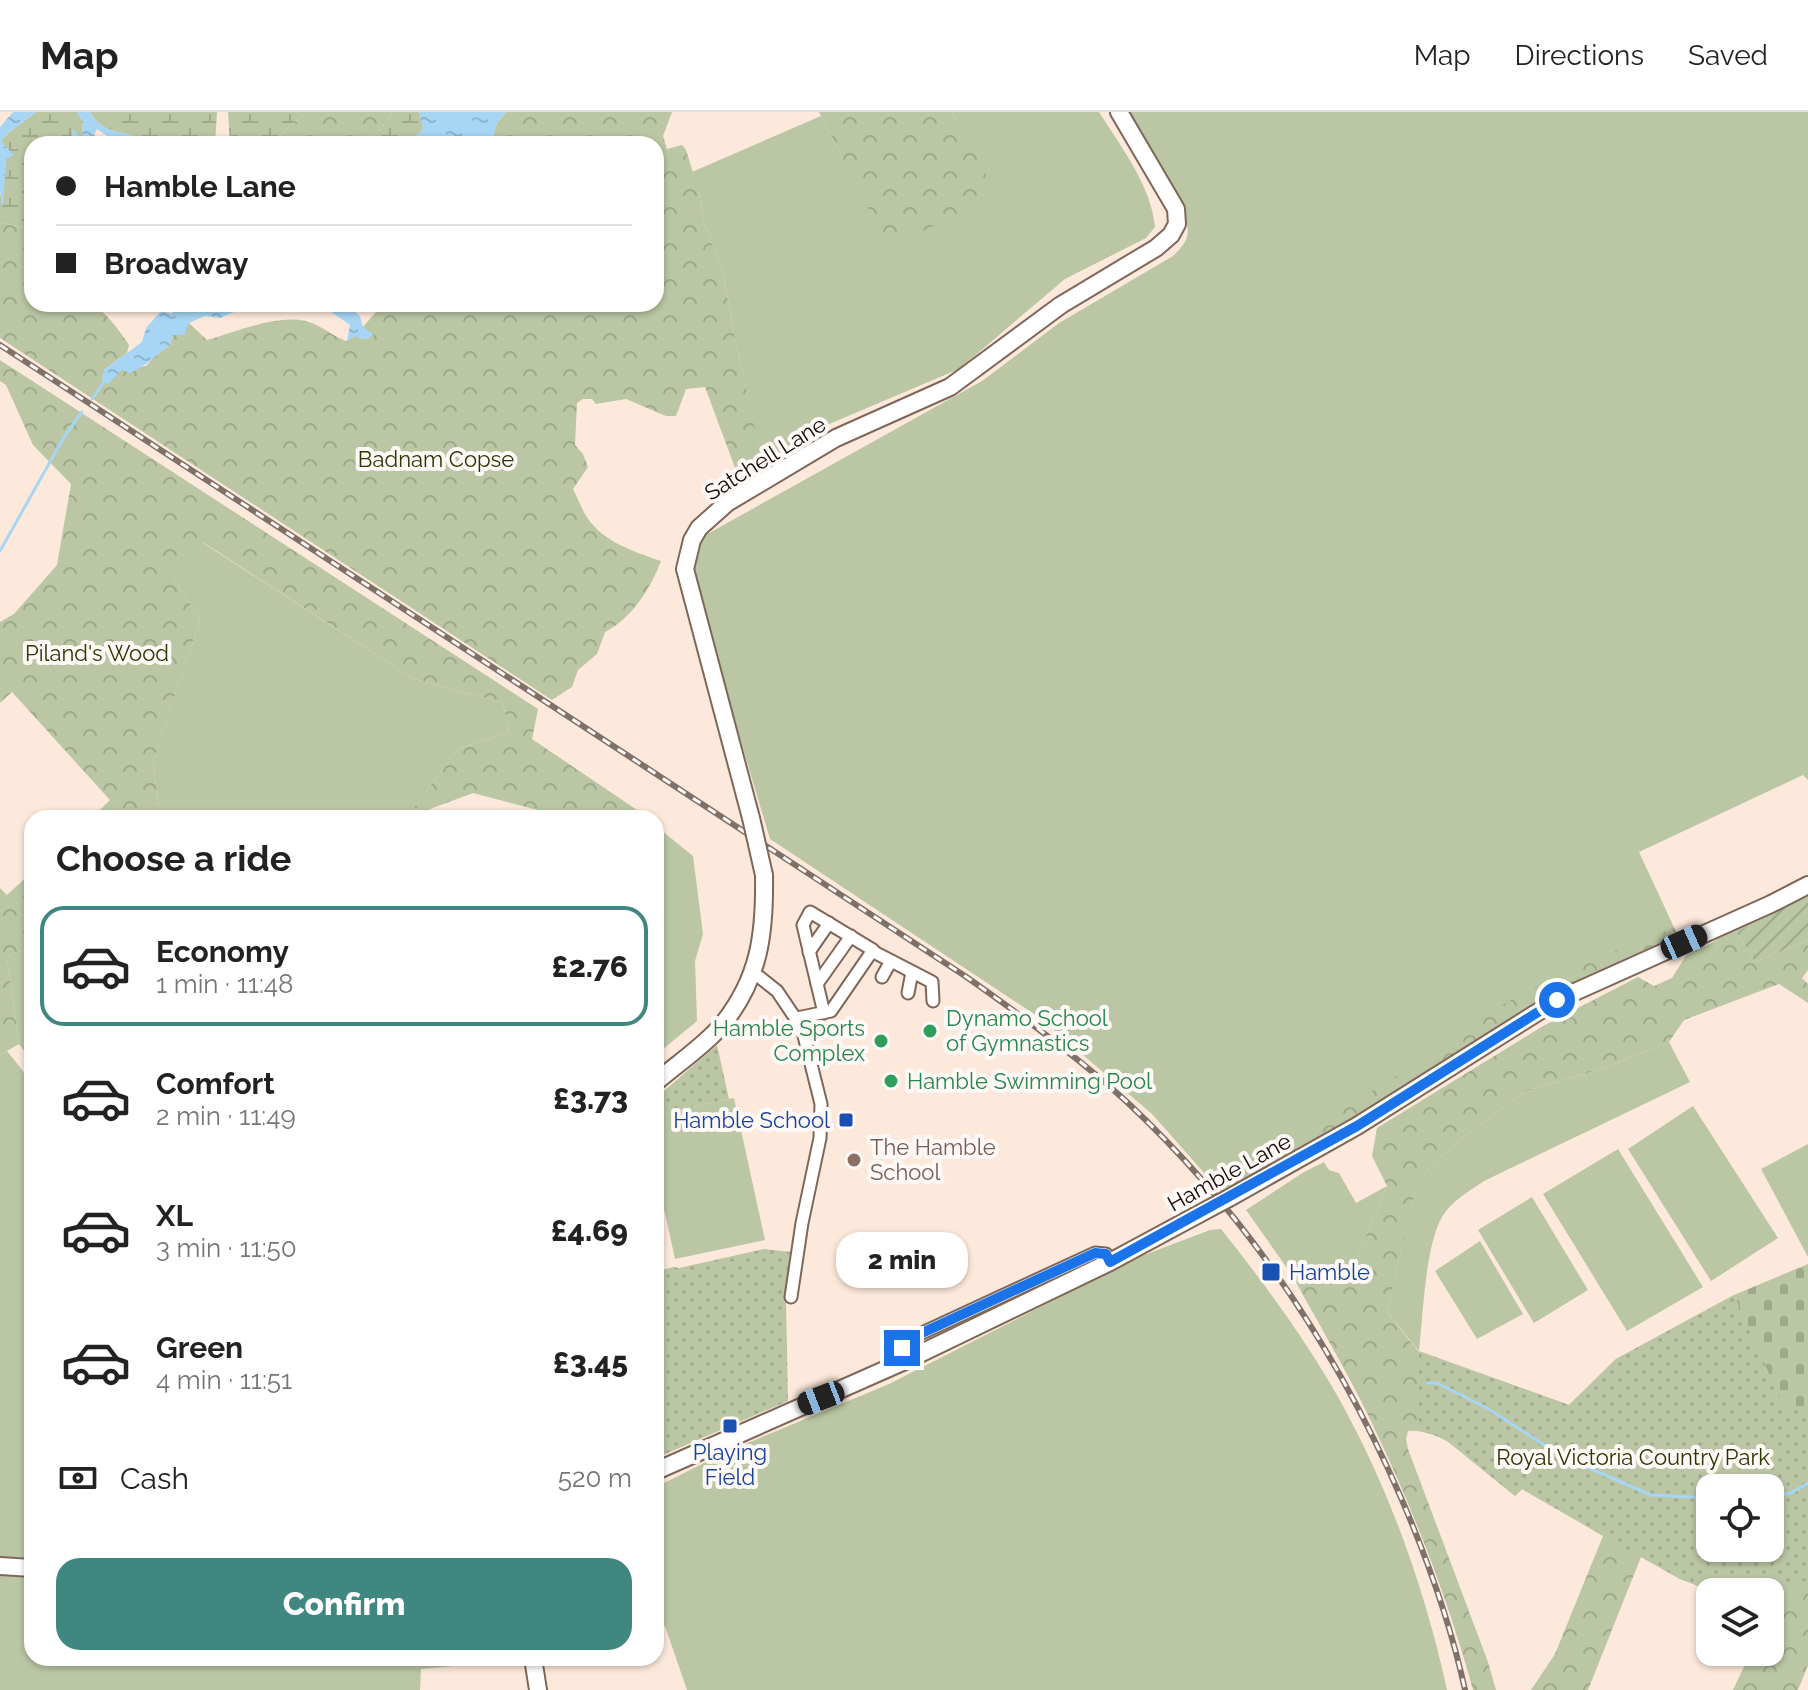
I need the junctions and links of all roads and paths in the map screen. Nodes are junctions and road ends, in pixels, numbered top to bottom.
1 (1119, 112) edge
2 (1808, 885) edge
3 (829, 923) junction
4 (851, 936) junction
5 (872, 951) junction
6 (809, 952) junction
7 (891, 961) junction
8 (753, 972) junction
9 (912, 972) junction
10 (882, 977) dead end
11 (817, 984) junction
12 (908, 993) dead end
13 (933, 1001) dead end
14 (824, 1013) junction
15 (797, 1018) junction
16 (664, 1075) edge
17 (791, 1297) dead end
18 (664, 1467) edge
19 (0, 1566) edge
20 (24, 1568) edge
21 (534, 1666) edge
22 (538, 1690) edge

1 - 8 street, Satchell Lane, bridge
2 - 18 street, Hamble Lane, bridge
3 - 4 street
3 - 6 street
3 - 6 street
4 - 5 street
4 - 11 street
5 - 7 street
5 - 14 street
6 - 11 street
7 - 9 street
7 - 10 street
8 - 15 street
8 - 16 street, Satchell Lane
9 - 12 street
9 - 13 street
11 - 14 street
14 - 15 street
15 - 17 street
19 - 20 street
21 - 22 street

